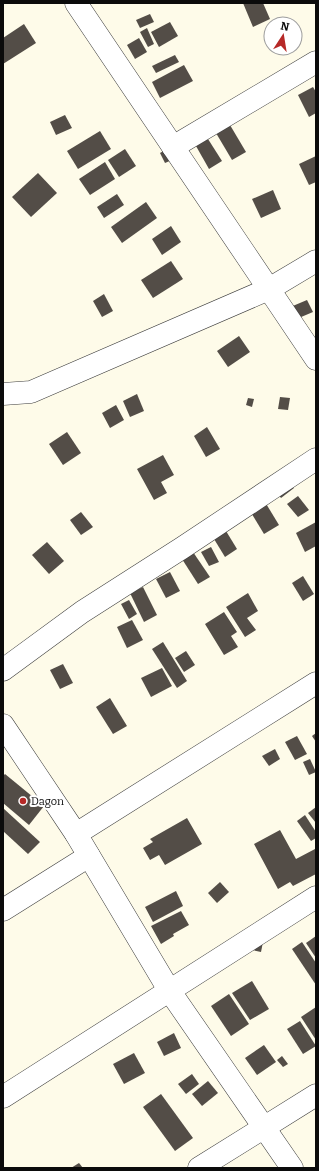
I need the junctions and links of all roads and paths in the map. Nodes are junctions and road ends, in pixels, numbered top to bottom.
1 (76, 3) edge
2 (316, 62) edge
3 (172, 147) junction
4 (316, 261) edge
5 (269, 289) junction
6 (316, 359) edge
7 (3, 394) edge
8 (316, 459) edge
9 (3, 670) edge
10 (316, 683) edge
11 (3, 725) edge
12 (76, 834) junction
13 (89, 856) junction
14 (316, 897) edge
15 (3, 910) edge
16 (168, 990) junction
17 (316, 1095) edge
18 (3, 1097) edge
19 (264, 1127) junction
20 (199, 1168) edge
21 (292, 1168) edge

1 - 3 street
2 - 3 street
3 - 5 street
4 - 5 street
5 - 6 street
5 - 7 street
8 - 9 street
10 - 12 street
11 - 12 street
12 - 13 street
13 - 15 street
13 - 16 street
14 - 16 street
16 - 18 street
16 - 19 street
17 - 19 street
19 - 20 street
19 - 21 street

